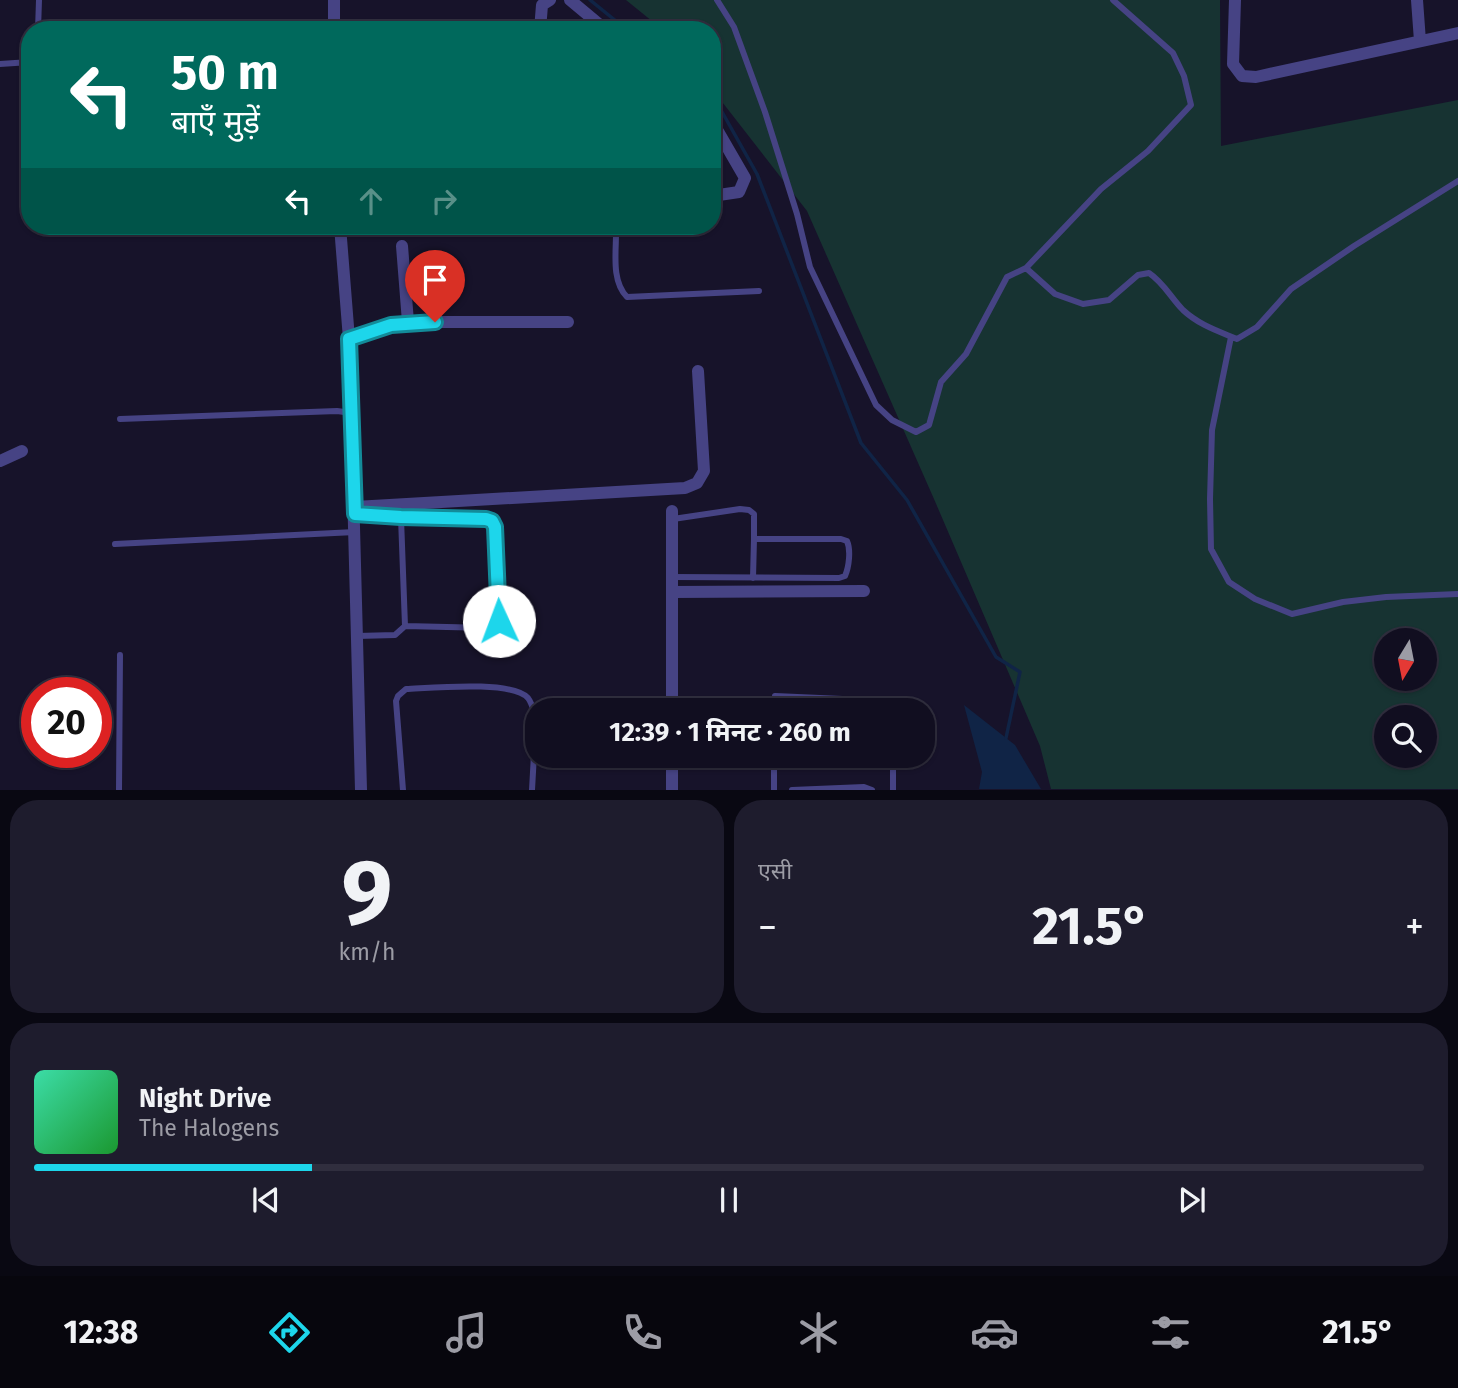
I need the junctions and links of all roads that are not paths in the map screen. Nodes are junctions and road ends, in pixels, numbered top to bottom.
1 (38, 0) edge
2 (334, 0) edge
3 (550, 0) edge
4 (570, 0) edge
5 (717, 0) edge
6 (1113, 0) edge
7 (1235, 0) edge
8 (1418, 0) edge
9 (38, 21) edge
10 (334, 21) edge
11 (541, 21) edge
12 (595, 21) edge
13 (1458, 33) edge
14 (1420, 41) junction
15 (21, 63) edge
16 (0, 64) edge
17 (721, 137) edge
18 (1458, 181) edge
19 (721, 195) edge
20 (341, 235) edge
21 (616, 235) edge
22 (402, 246) dead end
23 (1026, 268) junction
24 (758, 291) dead end
25 (408, 322) junction
26 (568, 322) dead end
27 (1231, 337) junction
28 (349, 339) junction
29 (698, 371) dead end
30 (352, 413) junction
31 (120, 419) dead end
32 (22, 451) dead end
33 (0, 461) edge
34 (355, 511) junction
35 (672, 515) joint
36 (401, 517) junction
37 (355, 532) junction
38 (754, 539) junction
39 (115, 544) dead end
40 (672, 577) junction
41 (753, 578) junction
42 (863, 591) dead end
43 (672, 592) junction
44 (1458, 594) edge
45 (405, 626) junction
46 (357, 636) junction
47 (120, 655) dead end
48 (672, 698) edge
49 (775, 698) edge
50 (835, 698) edge
51 (672, 768) edge
52 (774, 768) edge
53 (893, 768) edge
54 (119, 789) edge
55 (362, 789) edge
56 (404, 789) edge
57 (532, 789) edge
58 (673, 789) edge
59 (774, 789) edge
60 (792, 789) edge
61 (872, 789) edge
62 (893, 789) edge

1 - 9 lane
2 - 10 street
3 - 11 street
4 - 12 street
5 - 23 lane
6 - 23 lane
7 - 14 street
8 - 14 street
13 - 14 street
15 - 16 lane
17 - 19 street
18 - 27 lane
20 - 28 street
21 - 24 lane
22 - 25 street
23 - 27 lane
25 - 26 street
25 - 28 street
27 - 44 lane
28 - 30 street
29 - 34 street
30 - 31 lane
30 - 34 street
32 - 33 street
34 - 36 lane
34 - 37 street
35 - 38 lane
35 - 40 street
36 - 45 lane
36 - 45 lane
37 - 39 lane
37 - 46 street
38 - 41 lane
38 - 41 lane
40 - 41 lane
40 - 43 street
42 - 43 street
43 - 48 street
45 - 46 lane
46 - 55 street
47 - 54 lane
49 - 50 lane
51 - 58 street
52 - 59 lane
53 - 62 lane
56 - 57 lane
60 - 61 lane

